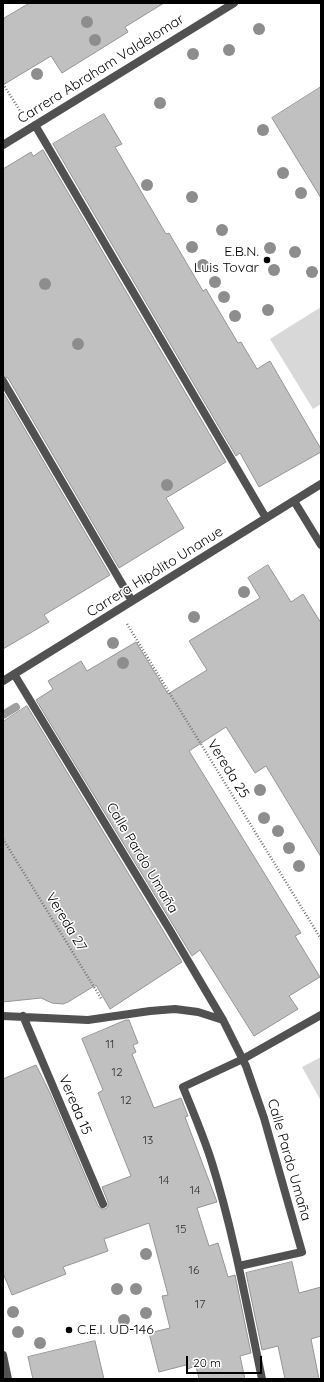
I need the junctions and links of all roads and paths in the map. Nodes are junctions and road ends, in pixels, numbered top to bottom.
1 (234, 3) edge
2 (3, 84) edge
3 (33, 126) junction
4 (3, 145) edge
5 (3, 381) edge
6 (321, 484) edge
7 (294, 501) junction
8 (266, 518) junction
9 (321, 546) edge
10 (132, 601) junction
11 (119, 610) junction
12 (14, 674) junction
13 (3, 681) edge
14 (3, 839) edge
15 (321, 939) edge
16 (321, 1015) edge
17 (3, 1016) edge
18 (23, 1016) junction
19 (111, 1016) junction
20 (223, 1020) junction
21 (243, 1059) junction
22 (103, 1204) dead end
23 (239, 1266) junction
24 (3, 1355) edge
25 (8, 1379) edge
26 (262, 1379) edge

1 - 3 street, Carrera Abraham Valdelomar
2 - 3 path
3 - 4 street, Carrera Abraham Valdelomar
3 - 8 street
5 - 10 street
6 - 7 street, Carrera Hipólito Unanue
7 - 8 street, Carrera Hipólito Unanue
7 - 9 street
8 - 10 street, Carrera Hipólito Unanue
10 - 11 street, Carrera Hipólito Unanue
11 - 12 street, Carrera Hipólito Unanue
11 - 15 path, Vereda 25
12 - 13 street, Carrera Hipólito Unanue
12 - 20 street, Calle Pardo Umaña
14 - 19 path, Vereda 27
16 - 21 street
17 - 18 street
18 - 19 street
18 - 22 street, Vereda 15
19 - 20 street
20 - 21 street, Calle Pardo Umaña
21 - 23 street
21 - 23 street, Calle Pardo Umaña
23 - 26 street
24 - 25 street

